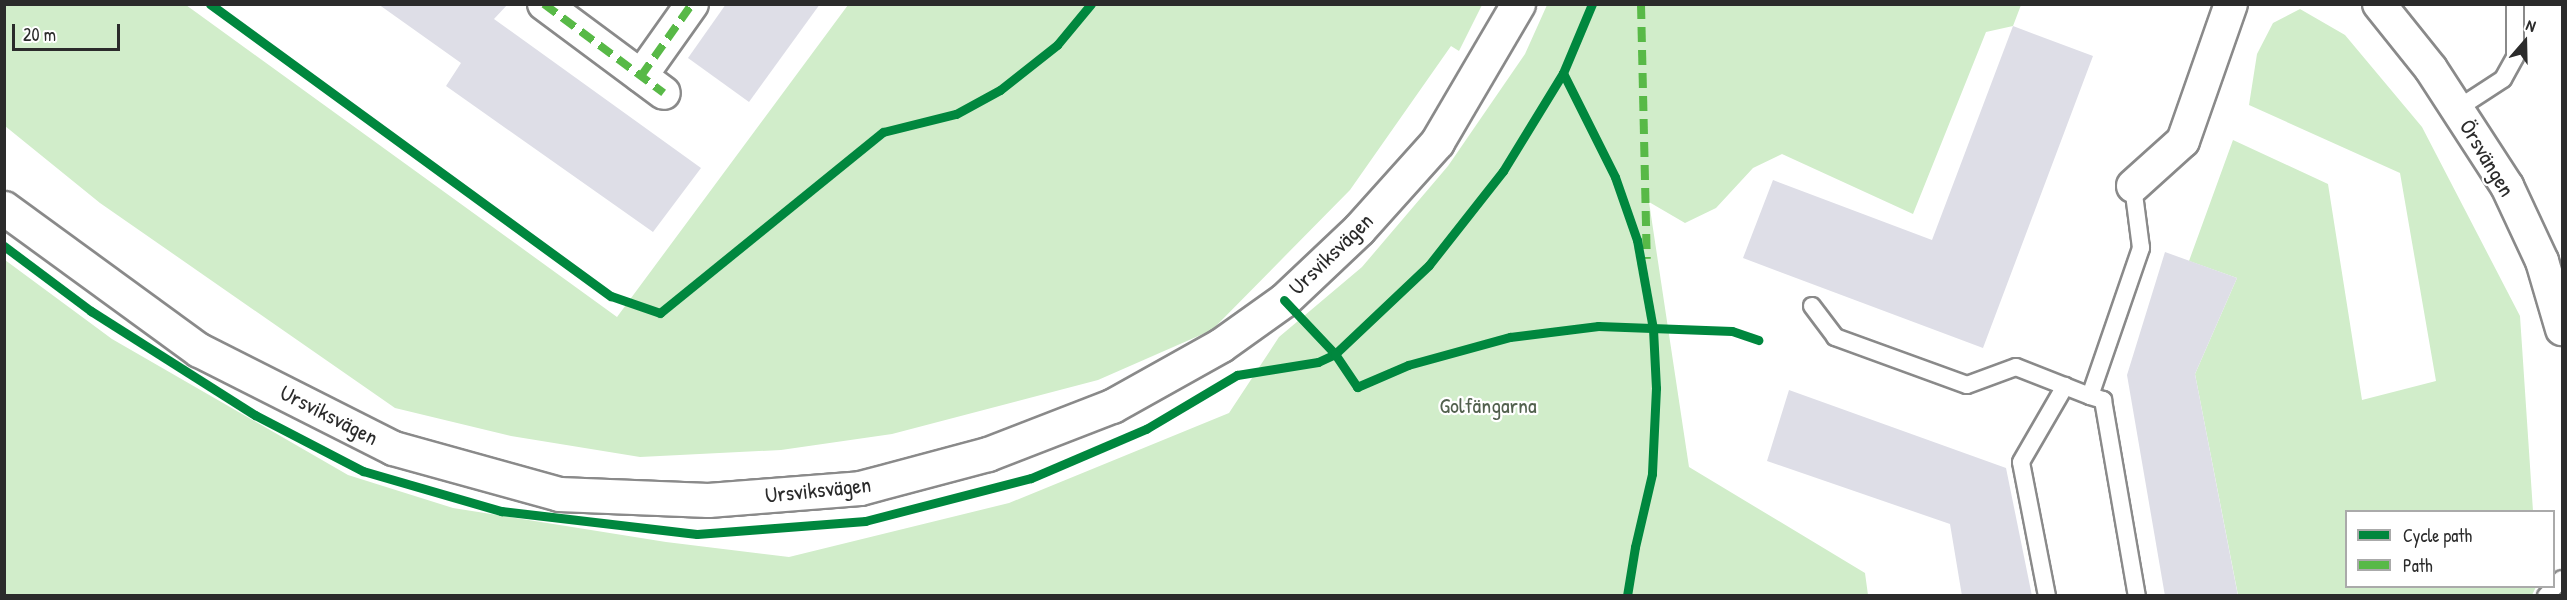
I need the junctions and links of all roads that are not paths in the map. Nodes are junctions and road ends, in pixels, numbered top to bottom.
1 (544, 4) edge
2 (692, 4) edge
3 (1518, 4) edge
4 (2231, 4) edge
5 (2379, 4) edge
6 (2515, 4) edge
7 (2457, 109) junction
8 (2133, 186) joint
9 (4, 208) edge
10 (1812, 306) dead end
11 (2562, 329) edge
12 (2065, 386) junction
13 (2090, 396) junction
14 (2047, 596) edge
15 (2137, 596) edge

1 - 2 street
3 - 9 street, Ursviksvägen
4 - 8 street
5 - 7 street, Örsvängen
6 - 7 lane
7 - 11 street, Örsvängen
8 - 13 lane
10 - 12 lane
12 - 13 lane
12 - 14 lane
13 - 15 lane

